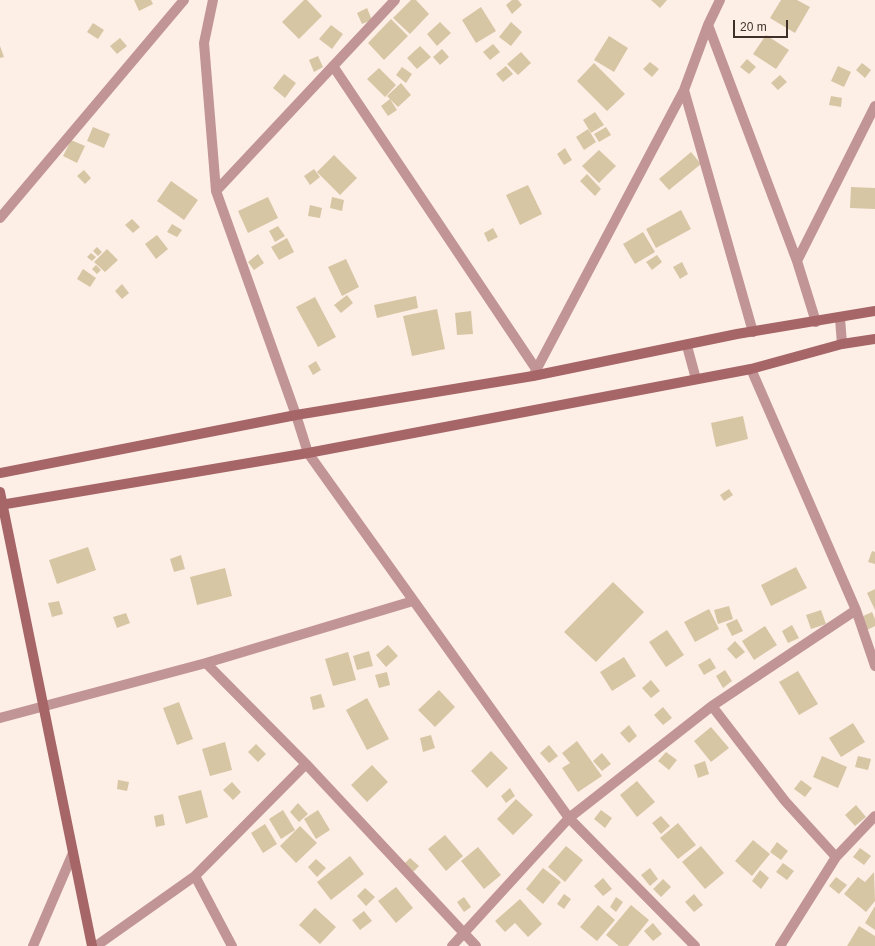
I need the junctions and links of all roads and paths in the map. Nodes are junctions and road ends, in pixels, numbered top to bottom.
1 (184, 0) edge
2 (213, 0) edge
3 (395, 0) edge
4 (720, 0) edge
5 (708, 25) junction
6 (333, 66) junction
7 (684, 90) junction
8 (875, 106) edge
9 (216, 191) junction
10 (0, 218) edge
11 (797, 261) junction
12 (875, 311) edge
13 (840, 318) junction
14 (816, 322) junction
15 (753, 332) junction
16 (875, 339) edge
17 (842, 344) junction
18 (687, 346) junction
19 (751, 370) junction
20 (535, 372) junction
21 (696, 379) junction
22 (296, 415) junction
23 (308, 453) junction
24 (0, 473) edge
25 (0, 492) edge
26 (1, 505) edge
27 (413, 601) junction
28 (856, 610) junction
29 (206, 663) junction
30 (875, 666) edge
31 (712, 706) junction
32 (43, 707) junction
33 (0, 718) edge
34 (306, 764) junction
35 (875, 816) edge
36 (569, 818) junction
37 (73, 853) junction
38 (836, 857) junction
39 (195, 876) junction
40 (464, 934) junction
41 (33, 946) edge
42 (92, 946) edge
43 (96, 946) edge
44 (232, 946) edge
45 (452, 946) edge
46 (476, 946) edge
47 (695, 946) edge
48 (780, 946) edge

1 - 10 street
2 - 9 street
3 - 6 street
4 - 5 street
5 - 7 street
5 - 11 street
6 - 9 street
6 - 20 street
7 - 15 street
7 - 20 street
8 - 11 street
9 - 22 street
11 - 14 street
12 - 13 street
13 - 14 street
13 - 17 street
14 - 15 street
15 - 18 street
16 - 17 street
17 - 19 street
18 - 20 street
18 - 21 street
19 - 21 street
19 - 28 street
20 - 22 street
21 - 23 street
22 - 23 street
22 - 24 street
23 - 26 street
23 - 27 street
25 - 26 street
26 - 32 street
27 - 29 street
27 - 36 street
28 - 30 street
28 - 31 street
29 - 32 street
29 - 34 street
31 - 36 street
31 - 38 street
32 - 33 street
32 - 37 street
34 - 39 street
34 - 40 street
35 - 38 street
36 - 40 street
36 - 47 street
37 - 41 street
37 - 42 street
38 - 48 street
39 - 43 street
39 - 44 street
40 - 45 street
40 - 46 street

